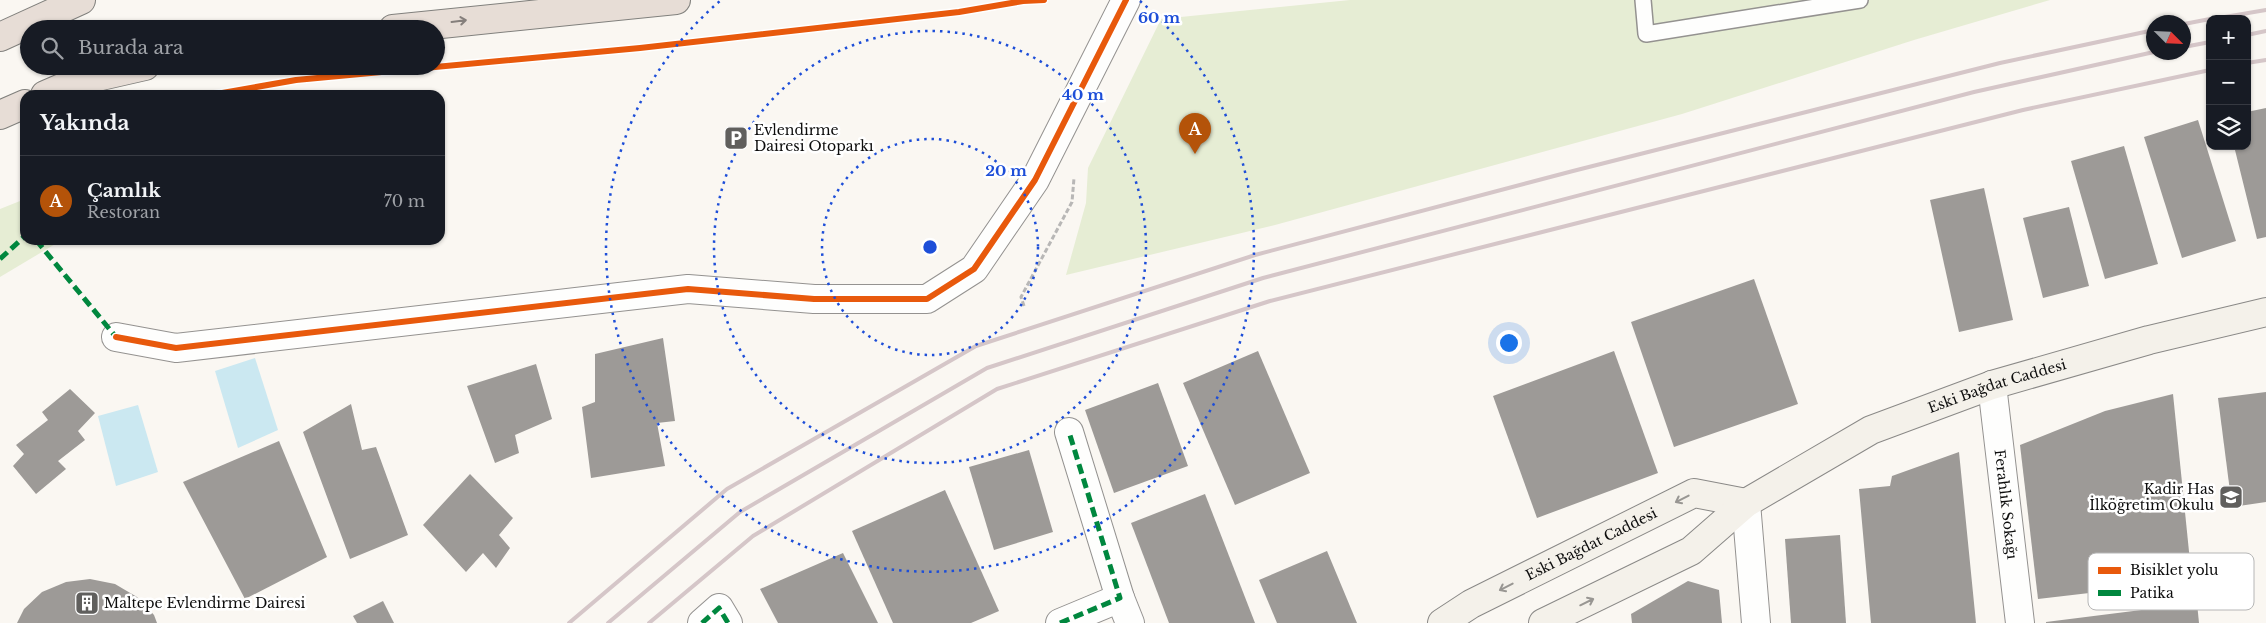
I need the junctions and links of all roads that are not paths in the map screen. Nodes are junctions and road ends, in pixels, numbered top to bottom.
1 (81, 0) edge
2 (676, 0) edge
3 (1126, 0) edge
4 (1643, 0) edge
5 (1860, 0) edge
6 (34, 20) edge
7 (445, 24) edge
8 (20, 26) edge
9 (3, 33) edge
10 (105, 75) edge
11 (57, 90) edge
12 (20, 106) edge
13 (0, 115) edge
14 (2266, 312) edge
15 (116, 337) dead end
16 (1992, 385) junction
17 (1069, 432) dead end
18 (1746, 503) junction
19 (1120, 598) junction
20 (702, 623) edge
21 (728, 623) edge
22 (1060, 623) edge
23 (1130, 623) edge
24 (1442, 623) edge
25 (1543, 623) edge
26 (1756, 623) edge
27 (2020, 623) edge

1 - 6 highway
7 -> 2 highway
3 - 15 street
4 - 5 lane
8 - 9 highway
10 - 11 highway
12 - 13 highway
14 - 16 street, Eski Bağdat Caddesi
16 - 18 street, Eski Bağdat Caddesi
16 - 27 street, Ferahlık Sokağı
17 - 19 street
18 -> 24 street, Eski Bağdat Caddesi
25 -> 18 street, Eski Bağdat Caddesi
18 - 26 street
19 - 22 street
19 - 23 street
20 - 21 street

